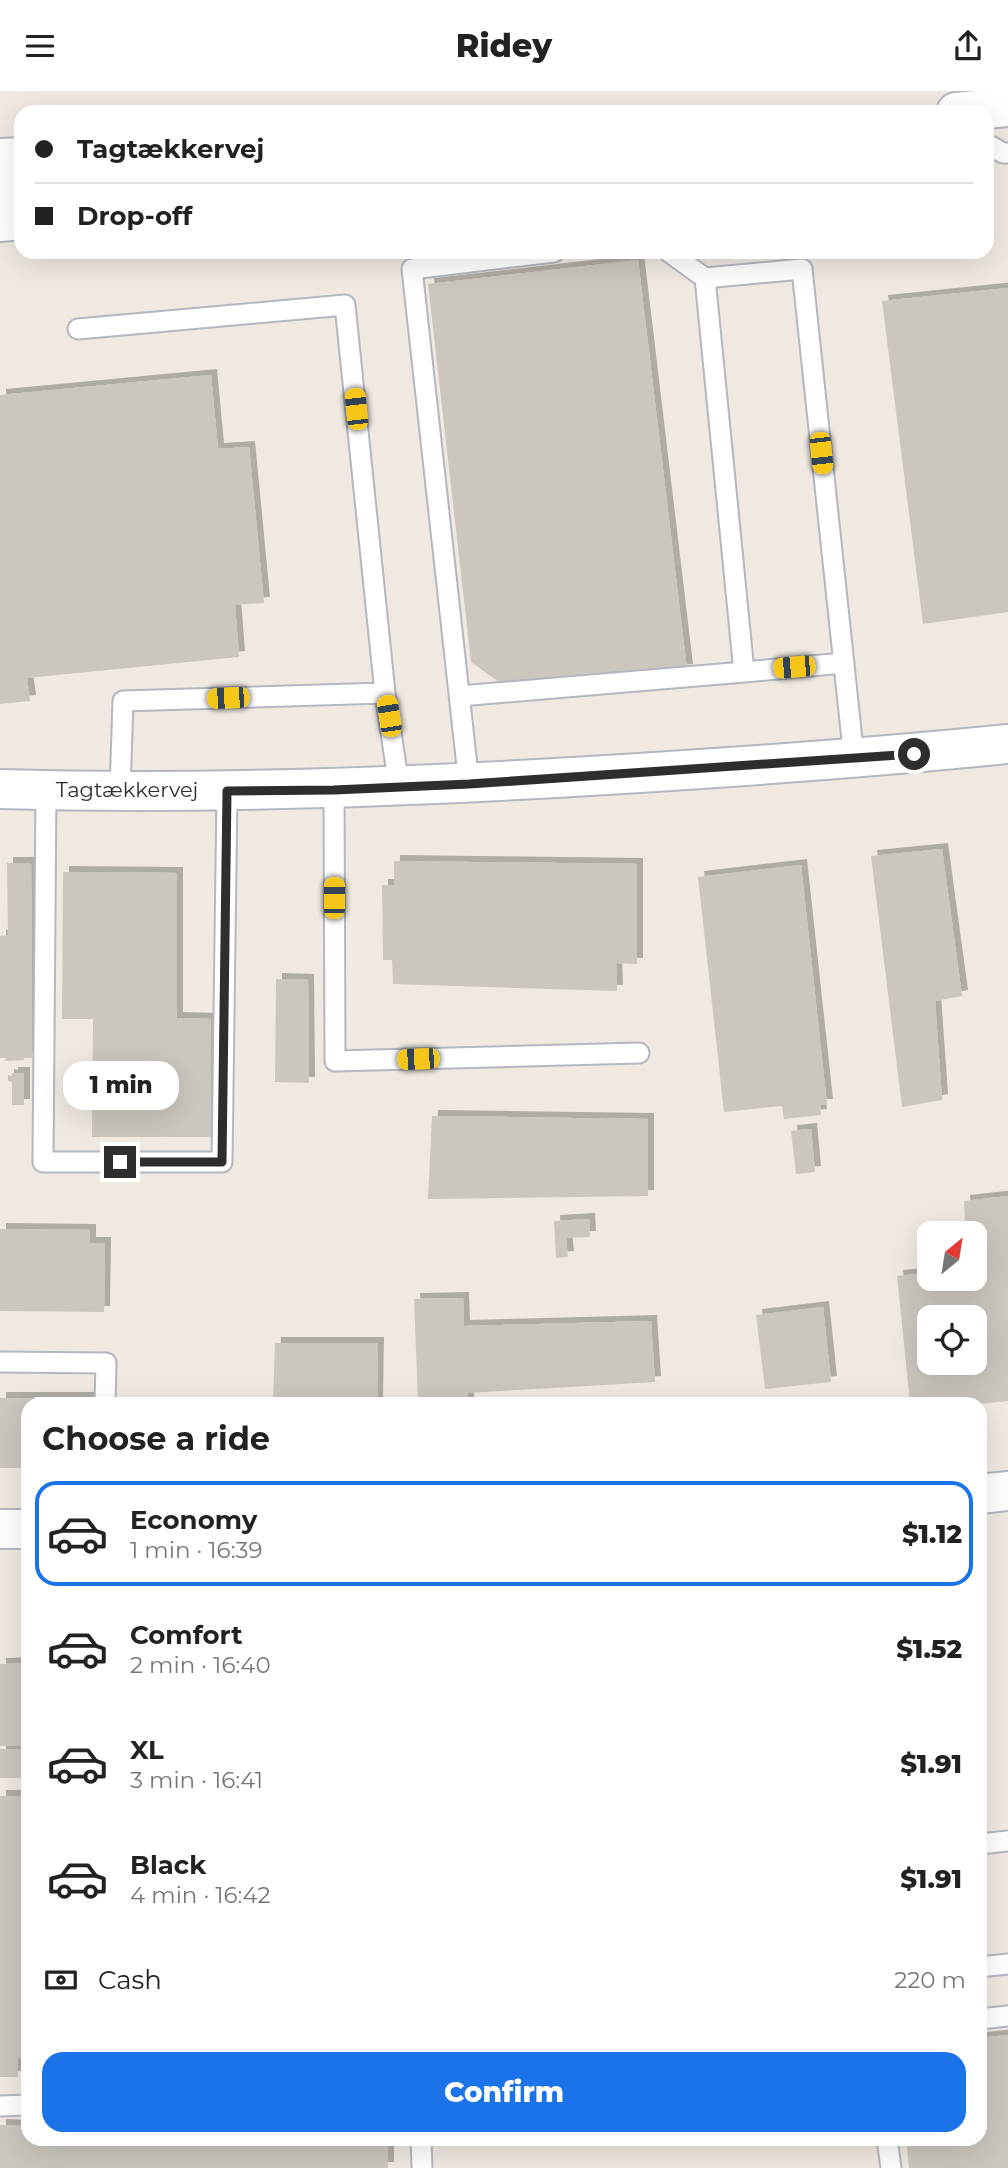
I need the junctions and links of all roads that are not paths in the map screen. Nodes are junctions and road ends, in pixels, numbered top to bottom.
1 (496, 259) edge
2 (679, 259) edge
3 (705, 278) junction
4 (78, 329) dead end
5 (844, 663) junction
6 (744, 672) junction
7 (385, 693) junction
8 (460, 696) junction
9 (1008, 744) edge
10 (854, 759) junction
11 (469, 784) junction
12 (399, 786) junction
13 (0, 789) edge
14 (46, 790) junction
15 (334, 790) junction
16 (120, 791) junction
17 (227, 791) junction
18 (639, 1053) dead end
19 (0, 1362) edge
20 (105, 1397) edge
21 (1008, 1491) edge
22 (987, 1493) edge
23 (0, 1529) edge
24 (21, 1529) edge
25 (1008, 1841) edge
26 (987, 1843) edge
27 (1008, 1964) edge
28 (987, 1966) edge
29 (1008, 2016) edge
30 (987, 2018) edge
31 (21, 2105) edge
32 (0, 2106) edge
33 (421, 2146) edge
34 (888, 2146) edge
35 (422, 2168) edge
36 (891, 2168) edge

1 - 8 lane
2 - 3 lane
3 - 5 lane
3 - 6 lane
4 - 7 lane
5 - 6 lane
5 - 10 lane
6 - 8 lane
7 - 12 lane
7 - 16 lane
8 - 11 lane
9 - 10 street, Tagtækkervej
10 - 11 street, Tagtækkervej
11 - 12 street, Tagtækkervej
12 - 15 street, Tagtækkervej
13 - 14 street, Tagtækkervej
14 - 16 street, Tagtækkervej
14 - 17 lane
15 - 17 street, Tagtækkervej
15 - 18 lane
16 - 17 street, Tagtækkervej
19 - 20 lane
21 - 22 street
23 - 24 street
25 - 26 lane
27 - 28 lane
29 - 30 lane
31 - 32 lane
33 - 35 lane
34 - 36 lane

